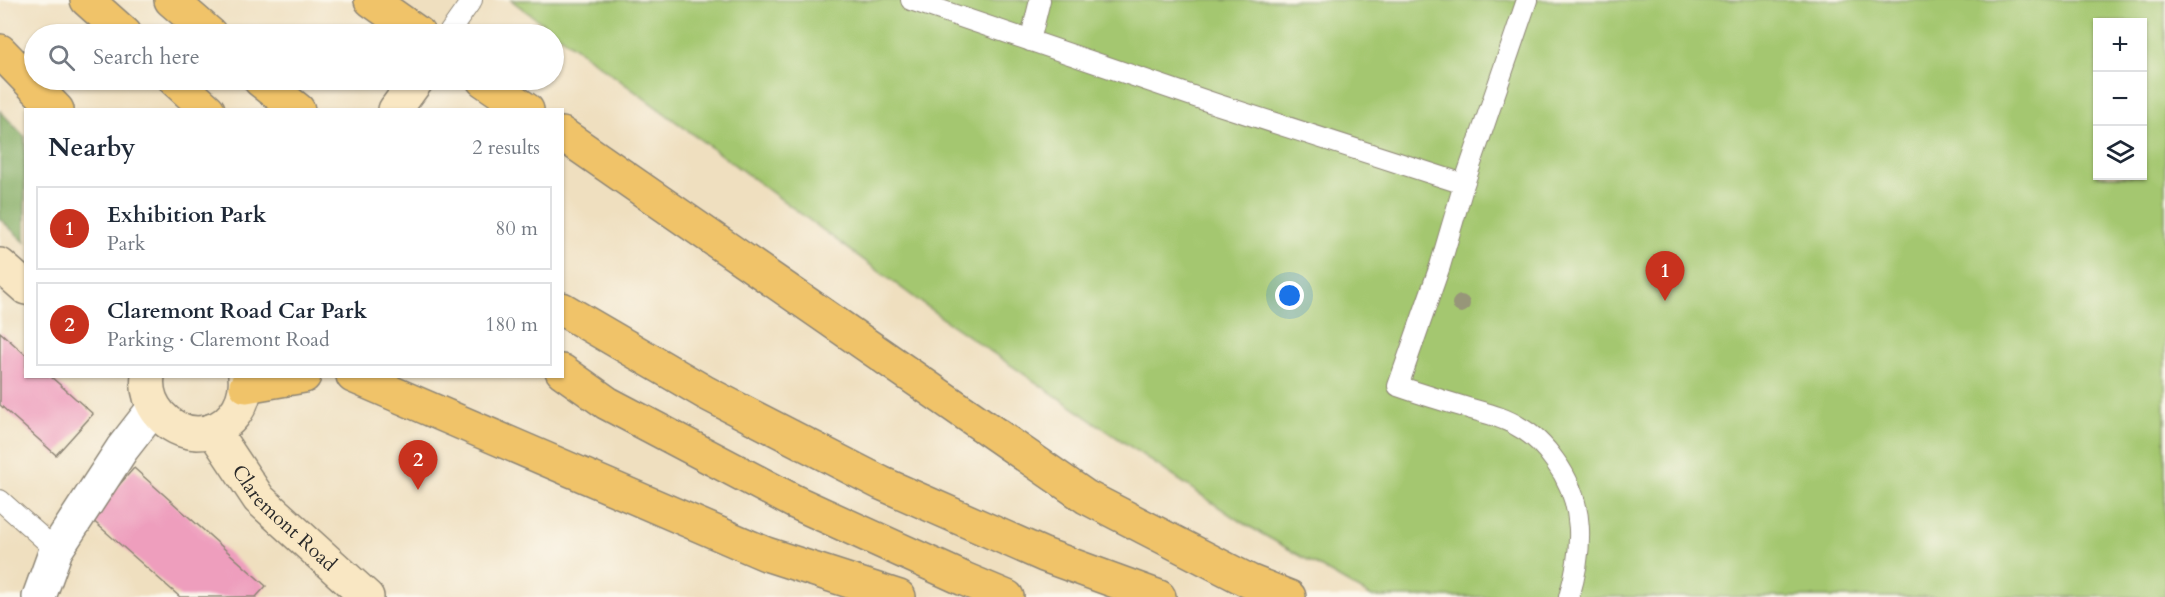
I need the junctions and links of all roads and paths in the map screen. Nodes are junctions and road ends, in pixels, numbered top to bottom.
1 (87, 0) edge
2 (171, 0) edge
3 (371, 0) edge
4 (472, 0) edge
5 (912, 0) edge
6 (1040, 0) edge
7 (1527, 0) edge
8 (114, 24) edge
9 (199, 24) edge
10 (405, 24) edge
11 (455, 24) edge
12 (1030, 41) junction
13 (0, 51) edge
14 (24, 76) edge
15 (38, 90) edge
16 (186, 90) edge
17 (273, 90) edge
18 (410, 90) edge
19 (497, 90) edge
20 (55, 108) edge
21 (206, 108) edge
22 (295, 108) edge
23 (396, 108) edge
24 (523, 108) edge
25 (564, 135) edge
26 (1464, 184) junction
27 (0, 265) edge
28 (24, 286) edge
29 (564, 310) edge
30 (564, 371) edge
31 (284, 378) edge
32 (358, 378) edge
33 (245, 382) edge
34 (147, 385) edge
35 (213, 429) junction
36 (0, 500) edge
37 (56, 550) junction
38 (39, 597) edge
39 (367, 597) edge
40 (899, 597) edge
41 (1007, 597) edge
42 (1159, 597) edge
43 (1289, 597) edge
44 (1569, 597) edge

1 - 8 highway
2 - 9 highway
3 - 10 highway
4 - 11 lane
5 - 12 lane
6 - 12 lane
7 - 26 lane
12 - 26 lane
13 - 14 highway
15 - 20 highway
16 - 21 highway
17 - 22 highway
18 - 23 main road
19 - 24 highway
25 - 43 highway
26 - 44 lane
27 - 28 main road
29 - 42 highway
30 - 41 highway
31 - 33 highway
32 - 40 highway
33 - 35 main road
34 - 35 main road
34 - 37 street
35 - 39 main road, Claremont Road
36 - 37 lane
37 - 38 street

